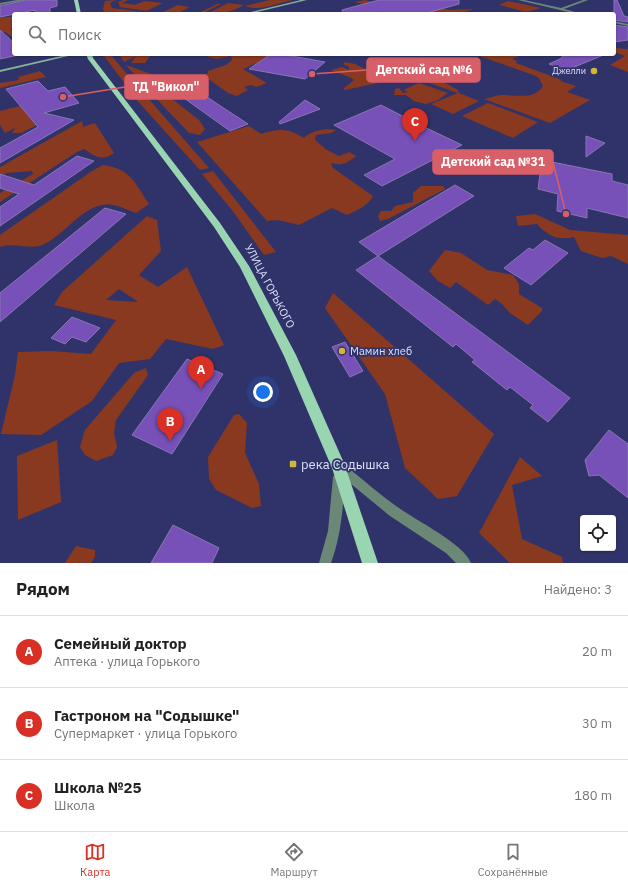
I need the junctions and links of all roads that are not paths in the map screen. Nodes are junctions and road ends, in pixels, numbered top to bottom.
1 (22, 0) edge
2 (76, 0) edge
3 (305, 0) edge
4 (520, 0) edge
5 (586, 0) edge
6 (0, 4) edge
7 (561, 10) junction
8 (79, 12) edge
9 (254, 12) edge
10 (570, 12) edge
11 (616, 22) edge
12 (628, 25) edge
13 (66, 56) edge
14 (90, 56) edge
15 (0, 71) edge
16 (340, 468) junction
17 (325, 563) edge
18 (370, 563) edge
19 (465, 563) edge

1 - 6 street
2 - 8 main road
3 - 9 main road
4 - 7 street
5 - 7 street
7 - 10 street
11 - 12 street
13 - 15 main road
14 - 16 main road, УЛИЦА ГОРЬКОГО
16 - 17 street
16 - 18 main road, УЛИЦА ГОРЬКОГО
16 - 19 street

